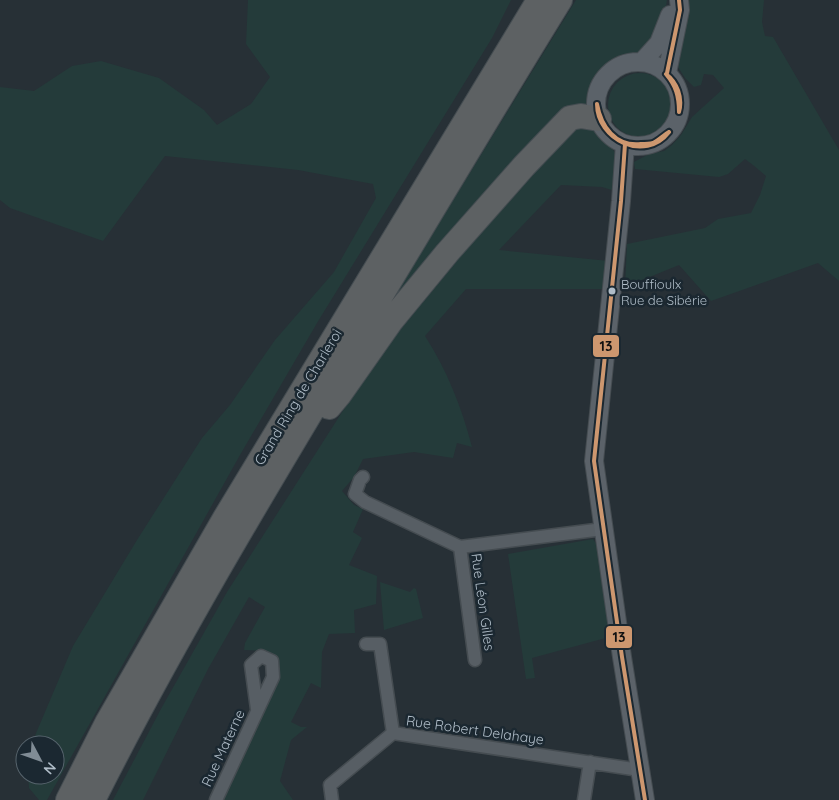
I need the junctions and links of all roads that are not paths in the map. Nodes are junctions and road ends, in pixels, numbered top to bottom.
1 (539, 0) edge
2 (560, 0) edge
3 (674, 0) edge
4 (679, 0) edge
5 (642, 62) junction
6 (667, 73) junction
7 (599, 119) junction
8 (625, 144) junction
9 (282, 460) junction
10 (363, 477) dead end
11 (603, 529) junction
12 (460, 547) junction
13 (366, 644) dead end
14 (475, 660) dead end
15 (258, 709) dead end
16 (393, 733) junction
17 (590, 762) junction
18 (640, 768) junction
19 (68, 800) edge
20 (93, 800) edge
21 (216, 800) edge
22 (332, 800) edge
23 (584, 800) edge
24 (645, 800) edge

1 - 19 highway, Grand Ring de Charleroi
2 - 9 highway, Grand Ring de Charleroi
3 - 5 street
4 - 6 street
5 - 6 street
5 - 7 street
6 - 8 street
7 - 8 street
7 - 9 highway
8 - 11 street
9 - 20 highway, Grand Ring de Charleroi
10 - 12 street
11 - 12 street
11 - 18 street
12 - 14 street, Rue Léon Gilles
13 - 16 street
15 - 21 street, Rue Materne
16 - 17 street, Rue Robert Delahaye
16 - 22 street, Rue Robert Delahaye
17 - 18 street, Rue Robert Delahaye
17 - 23 street
18 - 24 street

